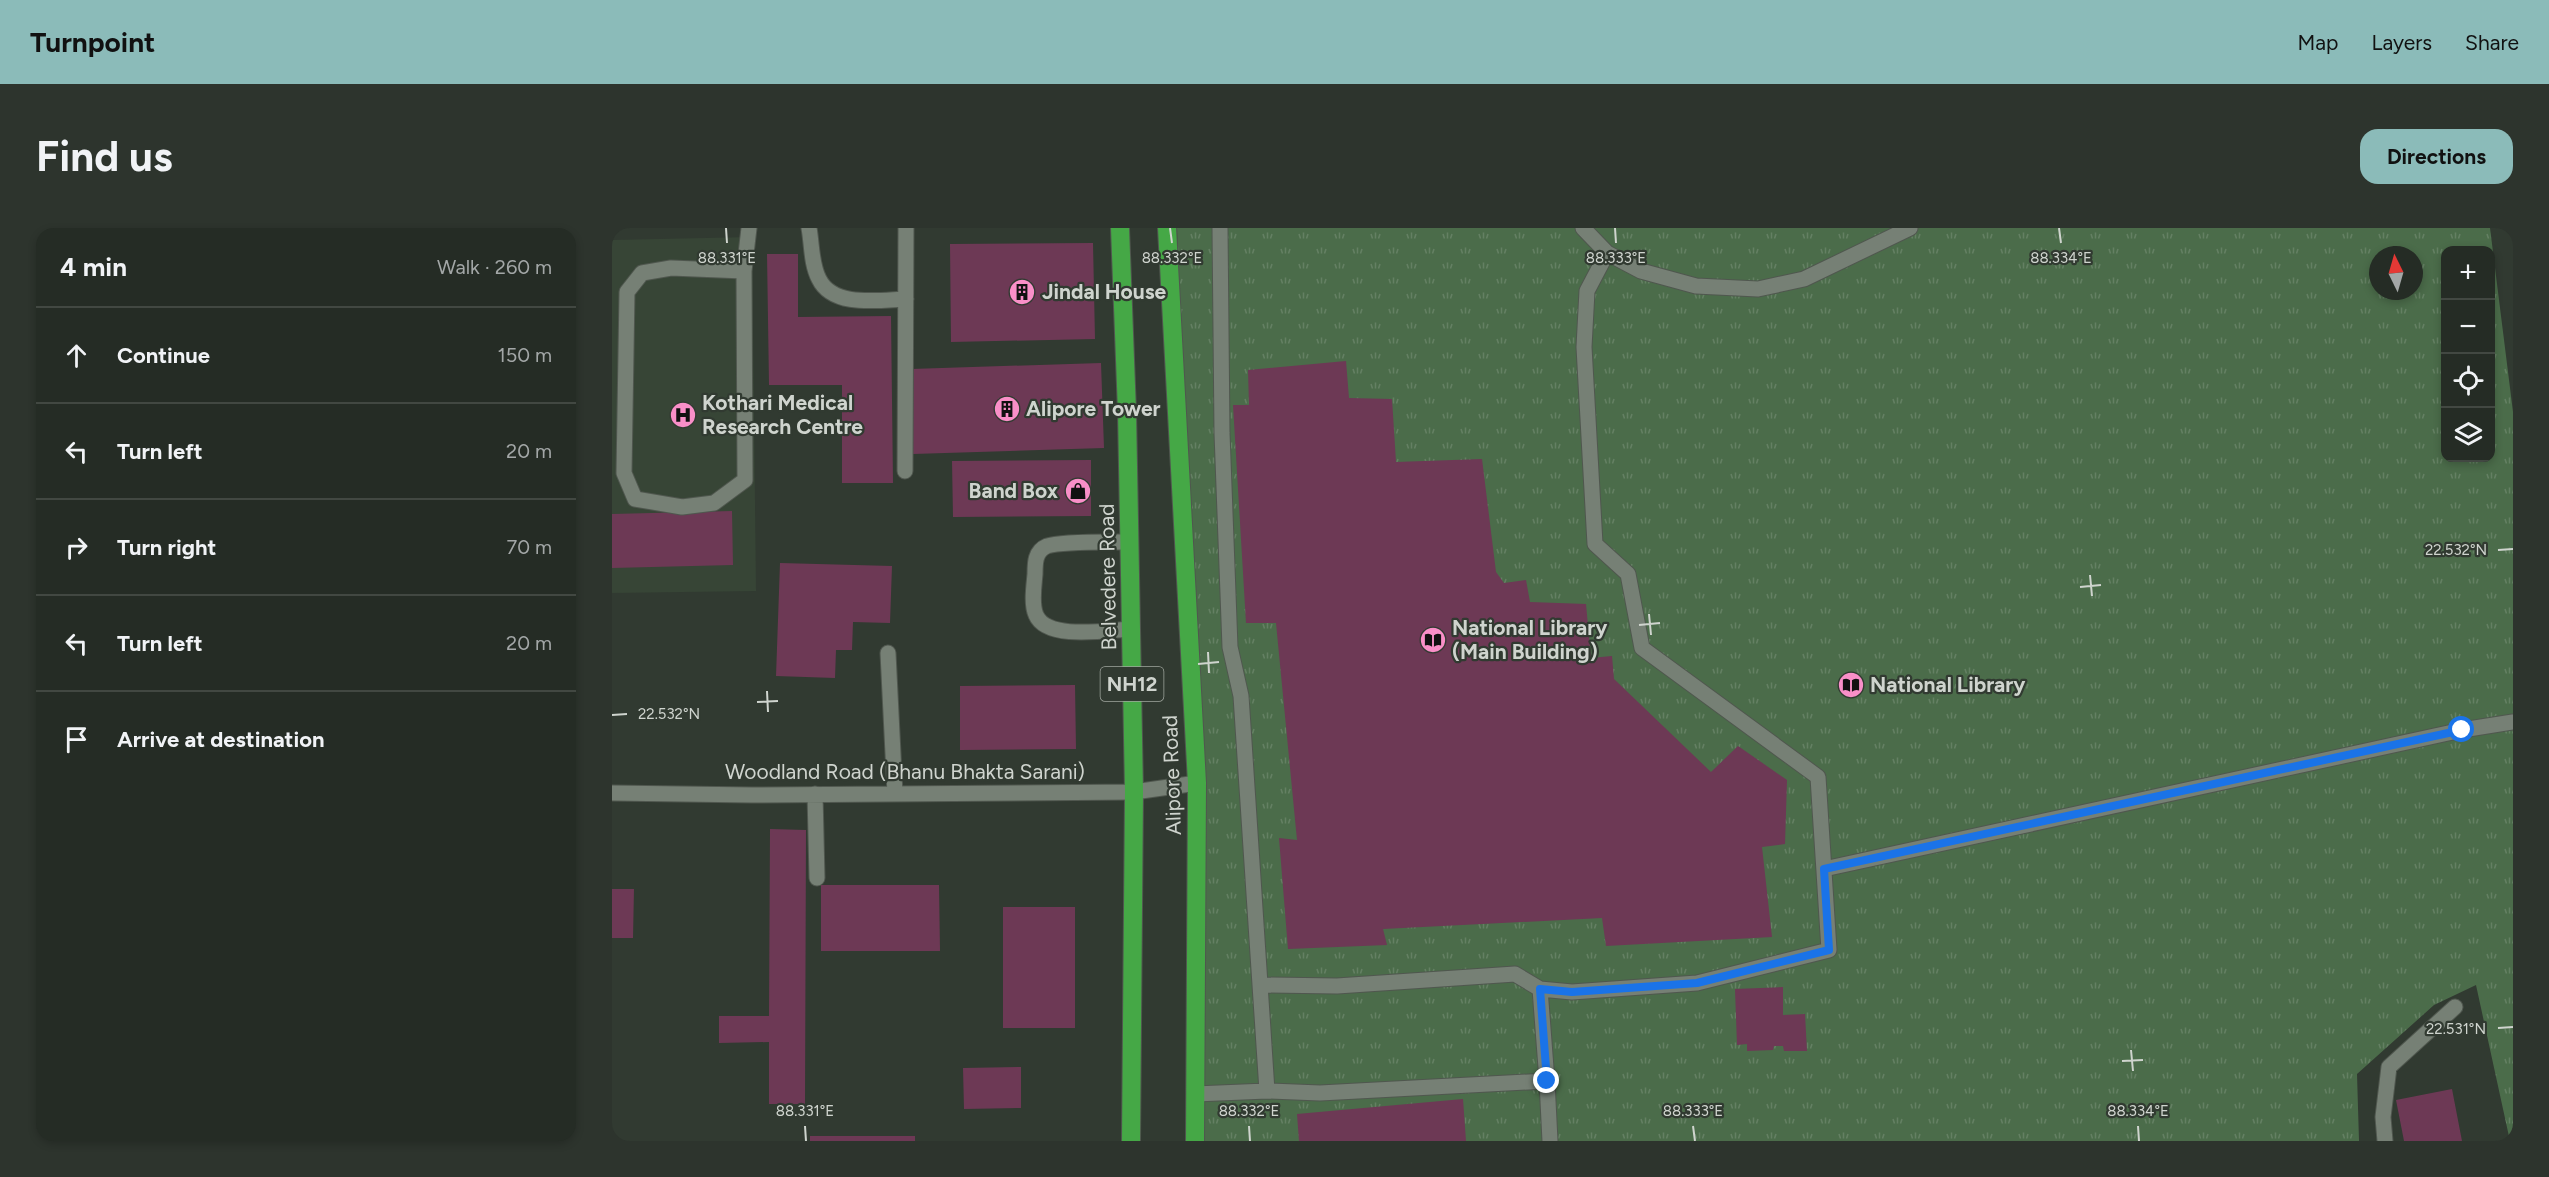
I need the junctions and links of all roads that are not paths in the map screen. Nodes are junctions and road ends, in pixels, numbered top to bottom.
1 (749, 228) edge
2 (809, 228) edge
3 (906, 228) edge
4 (1120, 228) edge
5 (1167, 228) edge
6 (1220, 228) edge
7 (1583, 228) edge
8 (1910, 228) edge
9 (1607, 253) junction
10 (744, 271) junction
11 (906, 299) junction
12 (905, 471) dead end
13 (1130, 542) junction
14 (1131, 629) junction
15 (888, 653) dead end
16 (2513, 722) edge
17 (1197, 783) junction
18 (1134, 792) junction
19 (612, 793) edge
20 (815, 794) junction
21 (895, 794) junction
22 (1824, 869) junction
23 (817, 878) dead end
24 (1261, 985) junction
25 (1540, 989) junction
26 (2455, 1007) dead end
27 (1547, 1081) junction
28 (1267, 1091) junction
29 (1195, 1094) junction
30 (1131, 1141) edge
31 (1195, 1141) edge
32 (1550, 1141) edge
33 (2385, 1141) edge

1 - 10 street
2 - 11 street
3 - 11 street
4 - 13 highway, Belvedere Road / NH12
5 - 17 highway, Alipore Road / NH12
6 - 24 street
7 - 9 street
8 - 9 street
9 - 22 street
10 - 10 street
11 - 12 street
13 - 14 highway, Belvedere Road / NH12
13 - 14 street
14 - 18 highway, Belvedere Road / NH12
15 - 21 street
16 - 22 street
17 - 18 street, Woodland Road (Bhanu Bhakta Sarani)
17 - 29 highway, Alipore Road / NH12
18 - 21 street, Woodland Road (Bhanu Bhakta Sarani)
18 - 30 highway, Belvedere Road / NH12
19 - 20 street, Woodland Road (Bhanu Bhakta Sarani)
20 - 21 street, Woodland Road (Bhanu Bhakta Sarani)
20 - 23 street
22 - 25 street
24 - 25 street
24 - 28 street
25 - 27 street
26 - 33 street
27 - 28 street
27 - 32 street
28 - 29 street
29 - 31 highway, Alipore Road / NH12

